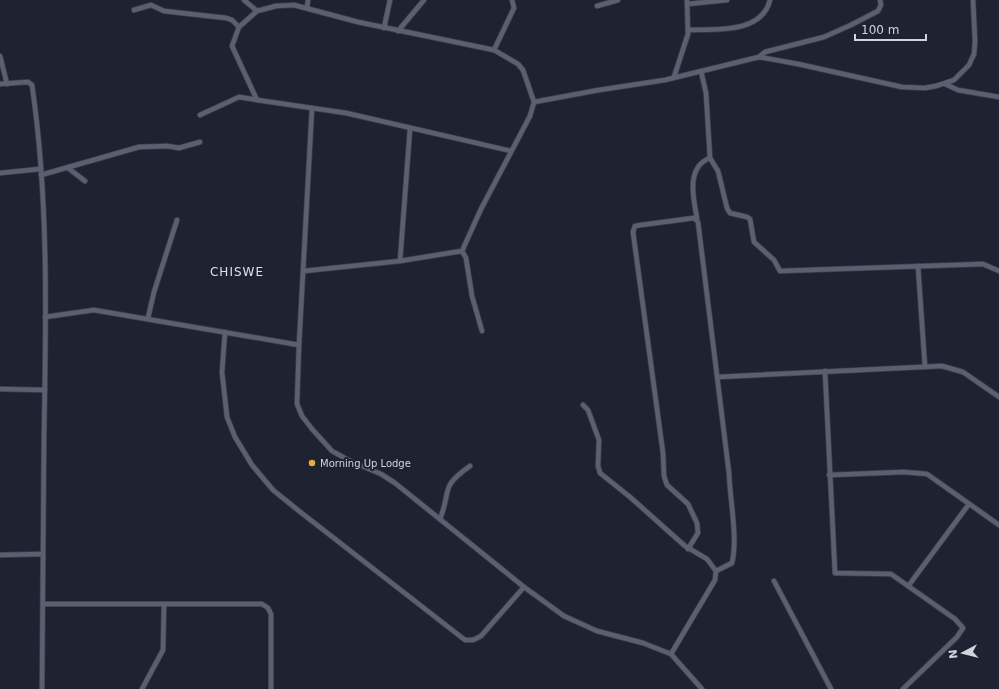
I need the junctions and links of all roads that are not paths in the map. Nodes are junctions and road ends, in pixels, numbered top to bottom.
1 (244, 0) edge
2 (308, 0) edge
3 (390, 0) edge
4 (424, 0) edge
5 (512, 0) edge
6 (618, 0) edge
7 (727, 0) edge
8 (770, 0) edge
9 (880, 0) edge
10 (973, 0) edge
11 (687, 2) edge
12 (597, 6) dead end
13 (307, 8) junction
14 (134, 10) dead end
15 (257, 11) junction
16 (239, 27) junction
17 (384, 28) junction
18 (688, 30) junction
19 (398, 31) junction
20 (494, 50) junction
21 (0, 56) edge
22 (759, 57) junction
23 (701, 71) junction
24 (674, 77) junction
25 (0, 84) edge
26 (7, 84) junction
27 (945, 84) junction
28 (999, 98) edge
29 (257, 100) junction
30 (534, 102) junction
31 (312, 108) junction
32 (200, 115) dead end
33 (410, 129) junction
34 (200, 142) dead end
35 (511, 151) junction
36 (710, 158) junction
37 (68, 168) junction
38 (0, 172) edge
39 (40, 172) junction
40 (85, 181) dead end
41 (696, 218) junction
42 (177, 220) dead end
43 (462, 251) junction
44 (400, 261) junction
45 (918, 266) junction
46 (304, 271) junction
47 (999, 271) edge
48 (45, 317) junction
49 (148, 318) junction
50 (482, 331) dead end
51 (225, 332) junction
52 (299, 345) junction
53 (925, 367) junction
54 (825, 371) junction
55 (718, 377) junction
56 (0, 389) edge
57 (45, 390) junction
58 (999, 397) edge
59 (584, 404) dead end
60 (470, 466) dead end
61 (829, 475) junction
62 (969, 504) junction
63 (440, 519) junction
64 (999, 525) edge
65 (688, 549) junction
66 (42, 554) junction
67 (0, 555) edge
68 (716, 572) junction
69 (774, 581) dead end
70 (909, 585) junction
71 (524, 587) junction
72 (43, 604) junction
73 (164, 605) junction
74 (671, 654) junction
75 (42, 689) edge
76 (142, 689) edge
77 (271, 689) edge
78 (702, 689) edge
79 (831, 689) edge
80 (903, 689) edge

1 - 15 street
2 - 13 street
3 - 17 street
4 - 19 street
5 - 20 street
6 - 12 street
7 - 11 street
8 - 18 street
9 - 22 street
10 - 27 street
11 - 18 street
13 - 15 street
13 - 17 street
14 - 16 street
15 - 16 street
16 - 29 street
17 - 19 street
18 - 24 street
19 - 20 street
20 - 30 street
21 - 26 street
22 - 23 street
22 - 27 street
23 - 24 street
23 - 36 street
24 - 30 street
25 - 26 street
26 - 39 street
27 - 28 street
29 - 31 street
29 - 32 street
30 - 35 street
31 - 33 street
31 - 46 street
33 - 35 street
33 - 44 street
34 - 37 street
35 - 43 street
36 - 41 street
36 - 45 street
37 - 39 street
37 - 40 street
38 - 39 street
39 - 48 street
41 - 55 street
41 - 65 street
42 - 49 street
43 - 44 street
43 - 50 street
44 - 46 street
45 - 47 street
45 - 53 street
46 - 52 street
48 - 49 street
48 - 57 street
49 - 51 street
51 - 52 street
51 - 71 street
52 - 63 street
53 - 54 street
53 - 58 street
54 - 55 street
54 - 61 street
55 - 68 street
56 - 57 street
57 - 66 street
59 - 65 street
60 - 63 street
61 - 62 street
61 - 70 street
62 - 64 street
62 - 70 street
63 - 71 street
65 - 68 street
66 - 67 street
66 - 72 street
68 - 74 street
69 - 79 street
70 - 80 street
71 - 74 street
72 - 73 street
72 - 75 street
73 - 76 street
73 - 77 street
74 - 78 street

